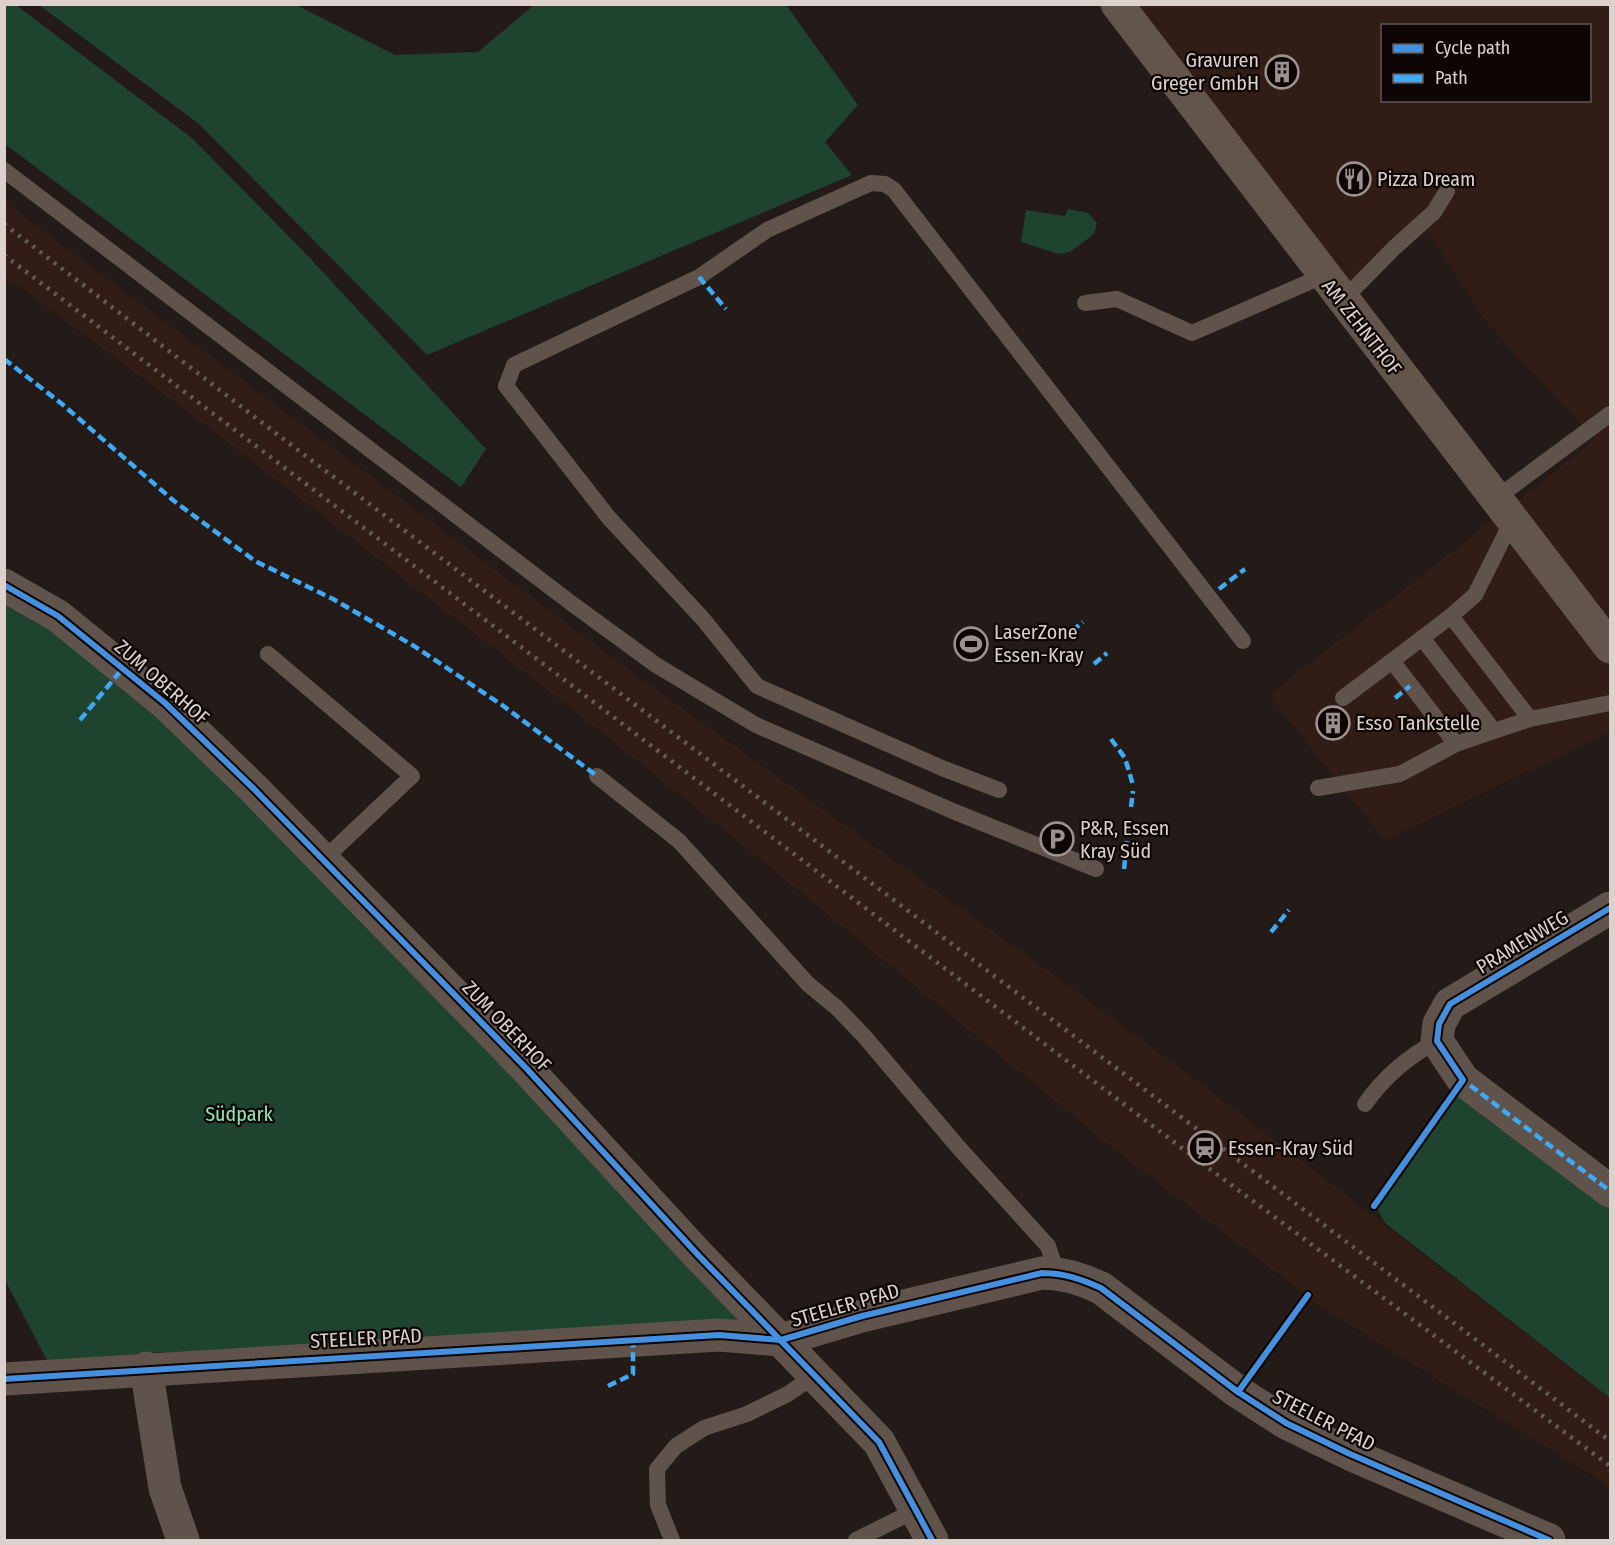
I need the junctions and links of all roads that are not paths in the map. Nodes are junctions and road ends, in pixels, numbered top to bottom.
1 (1117, 4) edge
2 (4, 170) edge
3 (1447, 191) dead end
4 (1333, 289) junction
5 (1085, 303) dead end
6 (1611, 414) edge
7 (1503, 510) junction
8 (4, 585) edge
9 (1451, 616) junction
10 (1422, 638) junction
11 (1243, 641) dead end
12 (1611, 647) edge
13 (268, 654) dead end
14 (1392, 661) junction
15 (1343, 698) dead end
16 (1611, 703) edge
17 (1530, 719) junction
18 (1494, 731) junction
19 (1456, 744) junction
20 (597, 776) dead end
21 (1318, 788) dead end
22 (999, 790) dead end
23 (323, 860) junction
24 (1096, 868) dead end
25 (1611, 908) edge
26 (1437, 1041) junction
27 (1365, 1104) dead end
28 (1611, 1191) edge
29 (1057, 1273) junction
30 (781, 1340) junction
31 (146, 1368) junction
32 (815, 1375) junction
33 (4, 1378) edge
34 (916, 1510) junction
35 (183, 1540) edge
36 (672, 1540) edge
37 (856, 1540) edge
38 (932, 1540) edge
39 (1549, 1540) edge

1 - 4 main road, AM ZEHNTHOF
2 - 24 lane
3 - 4 lane
4 - 5 lane
4 - 7 main road, AM ZEHNTHOF
6 - 7 lane
7 - 9 lane
7 - 12 main road, AM ZEHNTHOF
8 - 23 street, ZUM OBERHOF
9 - 10 lane
9 - 17 lane
10 - 14 lane
10 - 18 lane
11 - 22 lane
13 - 23 lane
14 - 15 lane
14 - 19 lane
16 - 17 lane
17 - 18 lane
18 - 19 lane
19 - 21 lane
20 - 29 lane
23 - 30 street, ZUM OBERHOF
25 - 26 street, PRAMENWEG
26 - 27 lane
26 - 28 street
29 - 30 street, STEELER PFAD
29 - 39 street, STEELER PFAD
30 - 31 street, STEELER PFAD
30 - 32 street, ZUM OBERHOF
31 - 33 street, STEELER PFAD
31 - 35 street
32 - 34 street, ZUM OBERHOF
32 - 36 lane
34 - 37 lane
34 - 38 street, ZUM OBERHOF

